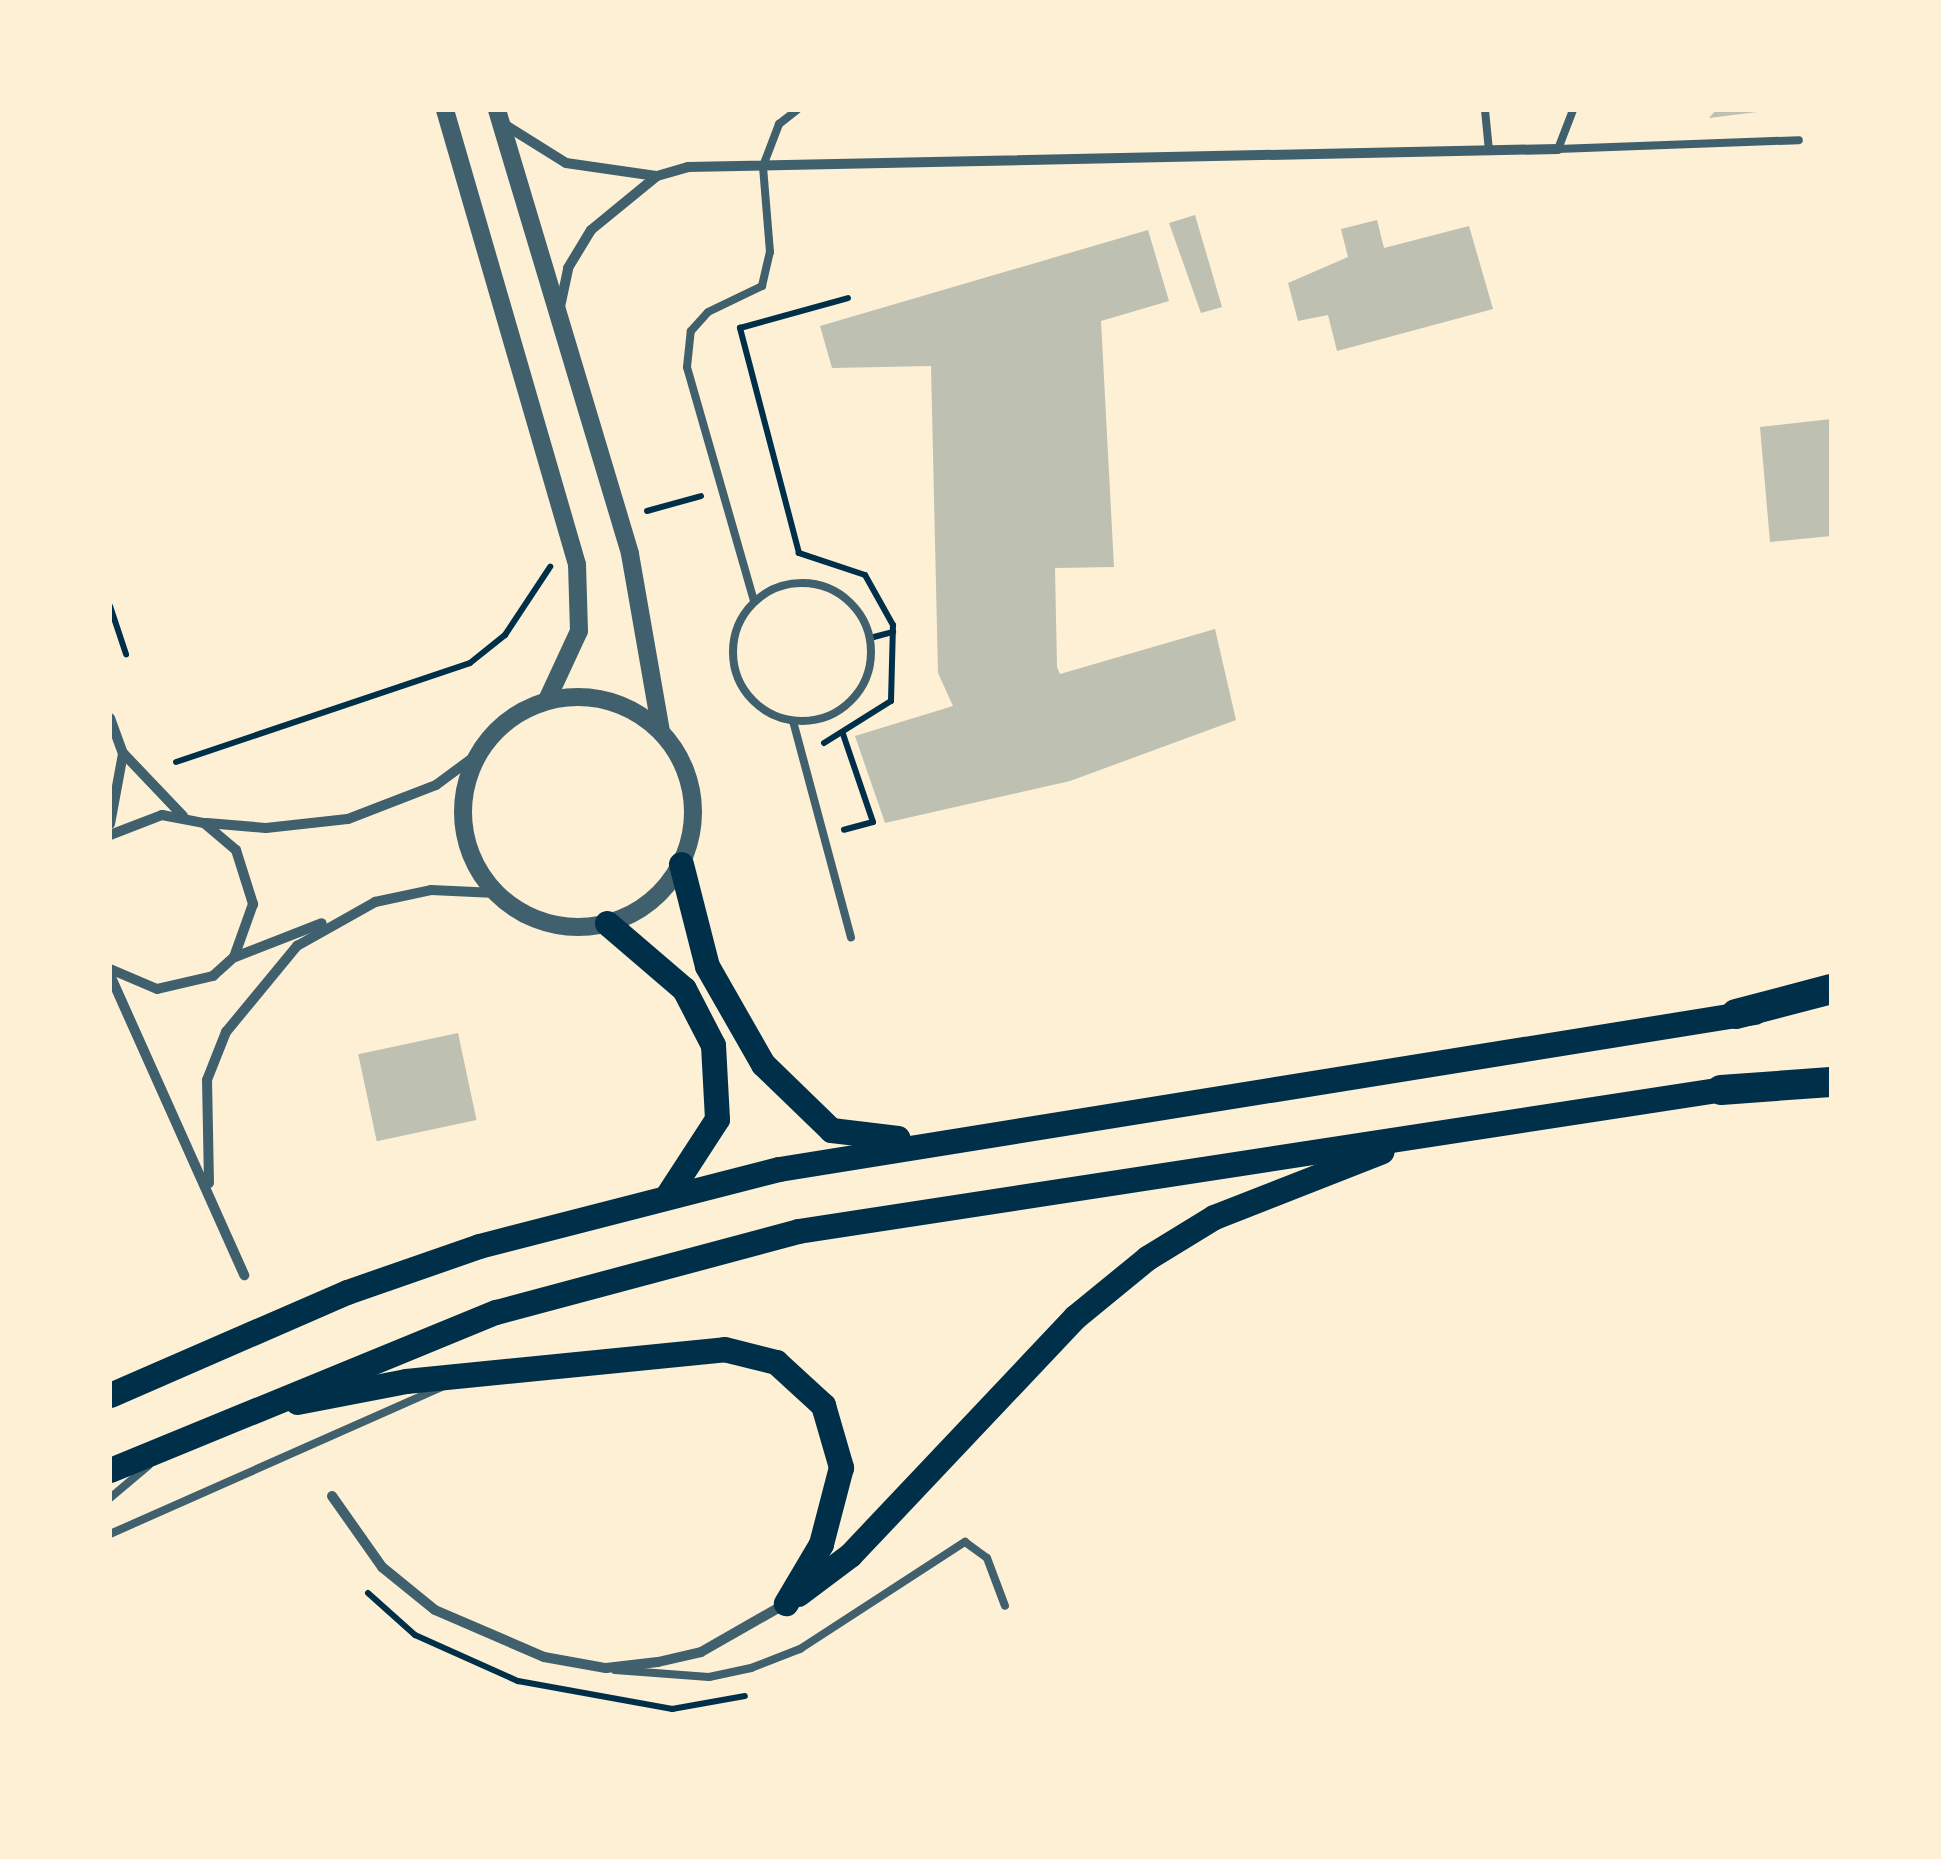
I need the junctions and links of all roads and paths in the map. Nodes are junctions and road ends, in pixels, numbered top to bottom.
1 (446, 110) edge
2 (797, 110) edge
3 (1485, 110) edge
4 (1573, 110) edge
5 (498, 116) edge
6 (1799, 140) dead end
7 (1558, 149) junction
8 (1488, 151) junction
9 (763, 166) junction
10 (658, 176) junction
11 (848, 298) dead end
12 (559, 312) junction
13 (722, 491) junction
14 (647, 511) dead end
15 (550, 567) dead end
16 (754, 601) junction
17 (110, 606) edge
18 (893, 632) junction
19 (870, 638) junction
20 (126, 654) dead end
21 (547, 700) junction
22 (110, 718) edge
23 (793, 721) junction
24 (661, 732) junction
25 (843, 734) junction
26 (822, 744) dead end
27 (124, 753) junction
28 (478, 754) junction
29 (176, 762) dead end
30 (183, 816) junction
31 (204, 823) junction
32 (110, 824) edge
33 (820, 834) junction
34 (110, 835) edge
35 (681, 864) junction
36 (496, 893) junction
37 (333, 918) junction
38 (607, 923) junction
39 (851, 937) dead end
40 (234, 957) junction
41 (110, 972) edge
42 (1831, 989) edge
43 (1831, 1000) edge
44 (1736, 1014) junction
45 (1398, 1065) junction
46 (1831, 1070) edge
47 (1831, 1082) edge
48 (1721, 1090) junction
49 (1428, 1134) junction
50 (208, 1183) junction
51 (667, 1196) junction
52 (244, 1275) dead end
53 (472, 1374) junction
54 (110, 1394) edge
55 (219, 1422) junction
56 (184, 1437) junction
57 (110, 1470) edge
58 (332, 1496) dead end
59 (110, 1498) edge
60 (110, 1534) edge
61 (786, 1603) junction
62 (1006, 1606) dead end
63 (606, 1668) junction

1 - 21 street
2 - 9 lane
3 - 8 lane
4 - 7 lane
5 - 10 street
5 - 12 street
6 - 7 lane
7 - 8 street
8 - 9 street
9 - 10 street
9 - 13 lane
10 - 12 street
11 - 18 path
12 - 24 street
13 - 14 path
13 - 16 lane
15 - 29 path
16 - 19 lane
16 - 23 lane
17 - 20 path
18 - 19 path
18 - 25 path
19 - 23 lane
21 - 24 street
21 - 28 street
22 - 27 street
23 - 33 lane
24 - 35 street
25 - 26 path
25 - 33 path
27 - 30 street
27 - 32 street
28 - 31 street
28 - 36 street
30 - 31 street
30 - 34 street
31 - 40 street
33 - 39 lane
35 - 38 street
35 - 45 main road
36 - 37 street
36 - 38 street
37 - 40 street
37 - 50 street
38 - 51 main road
40 - 41 street
41 - 50 street
42 - 44 highway
43 - 44 main road
44 - 45 main road
45 - 51 main road
46 - 48 main road
47 - 48 highway
48 - 49 main road
49 - 55 main road
49 - 61 main road
50 - 52 street
51 - 54 main road
53 - 55 main road
53 - 60 lane
53 - 61 main road
55 - 56 main road
56 - 57 main road
56 - 59 lane
58 - 63 street
61 - 63 street
62 - 63 lane

